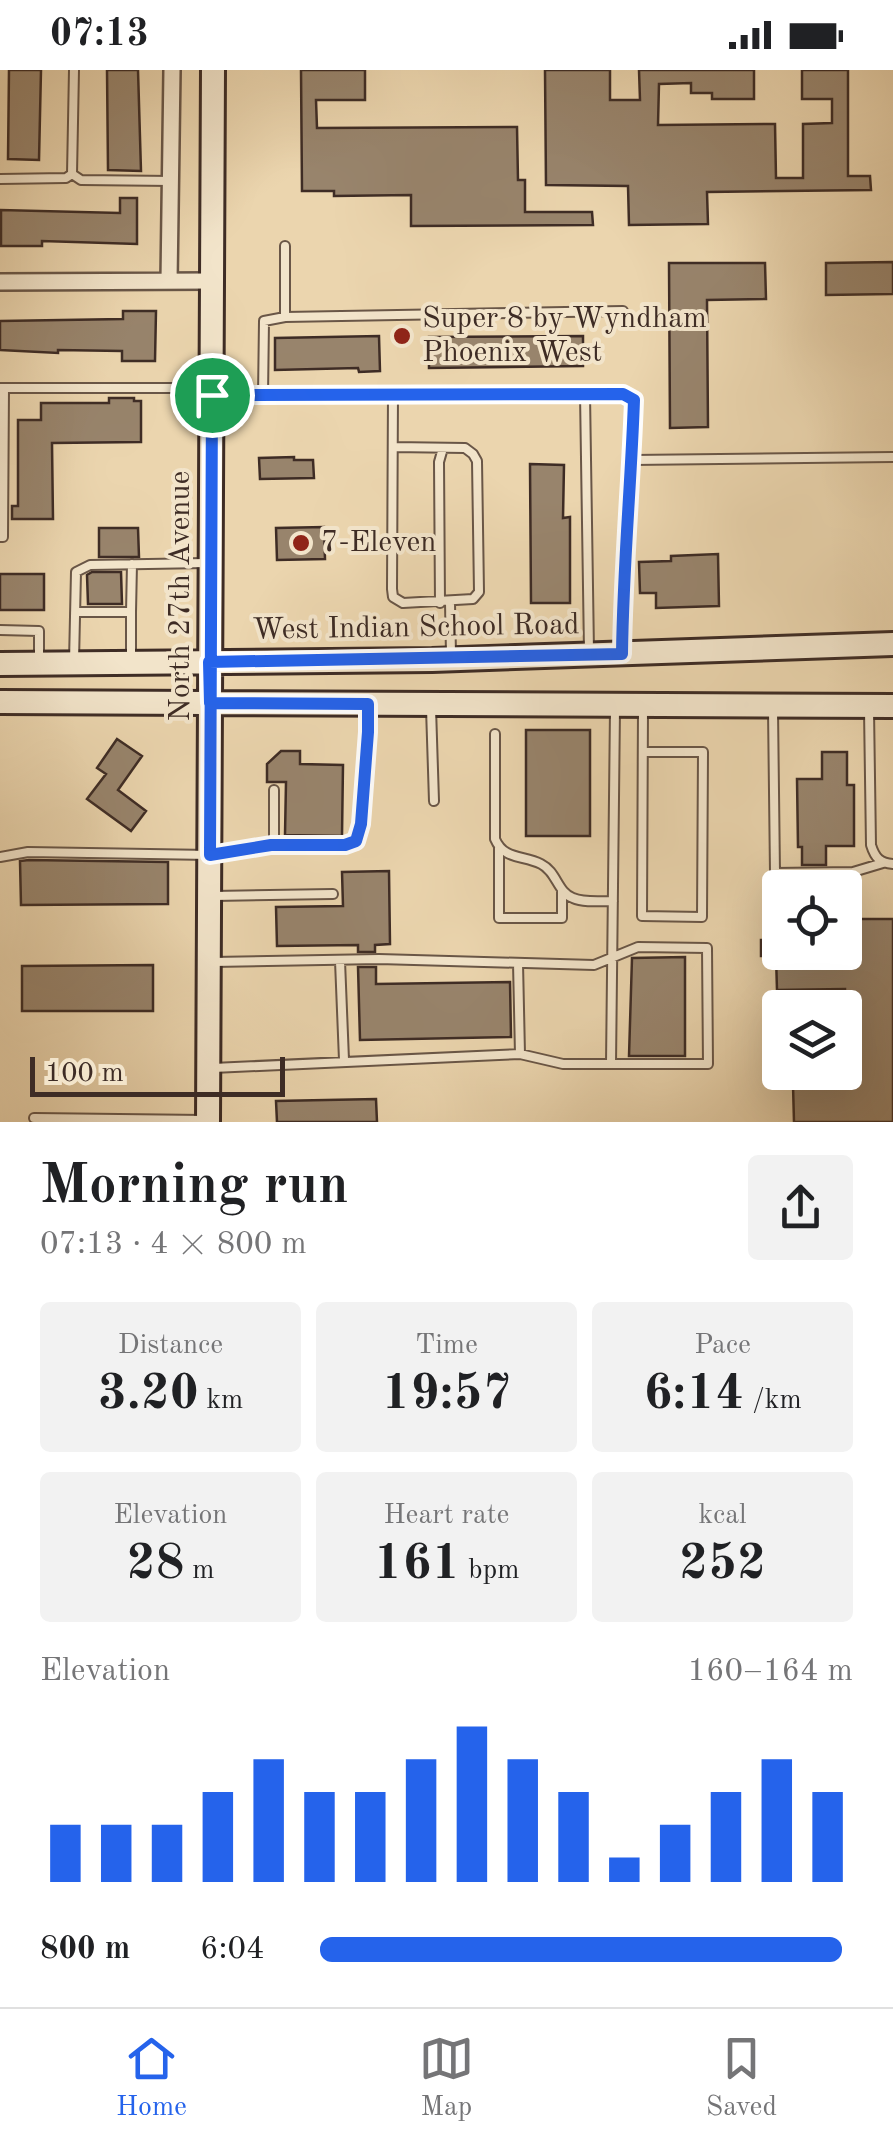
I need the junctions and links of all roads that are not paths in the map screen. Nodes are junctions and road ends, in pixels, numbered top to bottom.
1 (74, 70) edge
2 (172, 70) edge
3 (213, 70) edge
4 (72, 174) junction
5 (0, 179) edge
6 (172, 181) junction
7 (285, 246) dead end
8 (169, 280) junction
9 (212, 281) junction
10 (0, 282) edge
11 (623, 311) dead end
12 (285, 317) junction
13 (2, 388) edge
14 (212, 392) junction
15 (393, 394) junction
16 (585, 394) junction
17 (262, 395) junction
18 (393, 447) junction
19 (443, 448) junction
20 (893, 456) edge
21 (632, 460) junction
22 (0, 536) edge
23 (211, 563) junction
24 (132, 564) junction
25 (446, 603) junction
26 (75, 612) junction
27 (132, 612) junction
28 (0, 630) edge
29 (893, 644) edge
30 (622, 654) junction
31 (589, 655) junction
32 (450, 659) junction
33 (131, 662) junction
34 (209, 662) junction
35 (40, 663) junction
36 (74, 663) junction
37 (0, 664) edge
38 (0, 702) edge
39 (210, 703) junction
40 (368, 704) junction
41 (430, 704) junction
42 (615, 705) junction
43 (643, 705) junction
44 (773, 705) junction
45 (881, 706) edge
46 (494, 734) dead end
47 (643, 752) junction
48 (274, 790) dead end
49 (434, 801) dead end
50 (274, 845) junction
51 (499, 848) junction
52 (210, 855) junction
53 (0, 857) edge
54 (888, 864) edge
55 (562, 890) junction
56 (332, 894) dead end
57 (210, 896) junction
58 (613, 901) junction
59 (612, 958) junction
60 (340, 961) junction
61 (209, 962) junction
62 (518, 963) junction
63 (520, 1054) junction
64 (344, 1060) junction
65 (610, 1064) junction
66 (208, 1069) junction
67 (34, 1118) dead end
68 (208, 1121) edge

1 - 4 lane
2 - 6 street
3 - 9 main road, North 27th Avenue
4 - 5 lane
4 - 6 lane
6 - 8 street
7 - 12 lane
8 - 9 street
8 - 10 street
9 - 14 main road, North 27th Avenue
11 - 12 lane
12 - 17 lane
13 - 14 lane
13 - 22 lane
14 - 17 lane
14 - 23 main road, North 27th Avenue
15 - 16 lane
15 - 17 lane
15 - 18 lane
16 - 21 lane
16 - 31 lane
18 - 19 lane
18 - 25 lane
19 - 25 lane
19 - 25 lane
20 - 21 lane
21 - 30 lane
23 - 24 lane
23 - 34 main road, North 27th Avenue
24 - 26 lane
24 - 27 lane
25 - 32 lane
26 - 27 lane
26 - 36 lane
27 - 33 lane
28 - 35 lane
29 - 30 main road, West Indian School Road
30 - 31 main road, West Indian School Road
31 - 32 main road, West Indian School Road
32 - 34 main road, West Indian School Road
33 - 34 main road, West Indian School Road
33 - 36 main road, West Indian School Road
34 - 39 main road, North 27th Avenue
35 - 36 main road, West Indian School Road
35 - 37 main road, West Indian School Road
38 - 39 main road
39 - 40 main road
39 - 52 main road, North 27th Avenue
40 - 41 main road
40 - 50 lane
41 - 42 main road
41 - 49 lane
42 - 43 main road
42 - 58 lane
43 - 44 main road
43 - 47 lane
44 - 45 main road
44 - 54 lane
45 - 54 lane
46 - 51 lane
47 - 47 lane
48 - 50 lane
50 - 52 lane
51 - 55 lane
51 - 55 lane
52 - 53 lane
52 - 57 main road, North 27th Avenue
55 - 58 lane
56 - 57 lane
57 - 61 main road, North 27th Avenue
58 - 59 lane
59 - 62 lane
59 - 65 lane
59 - 65 lane
60 - 61 lane
60 - 62 lane
60 - 64 lane
61 - 66 main road, North 27th Avenue
62 - 63 lane
63 - 64 lane
63 - 65 lane
64 - 66 lane
66 - 68 main road, North 27th Avenue
67 - 68 lane

